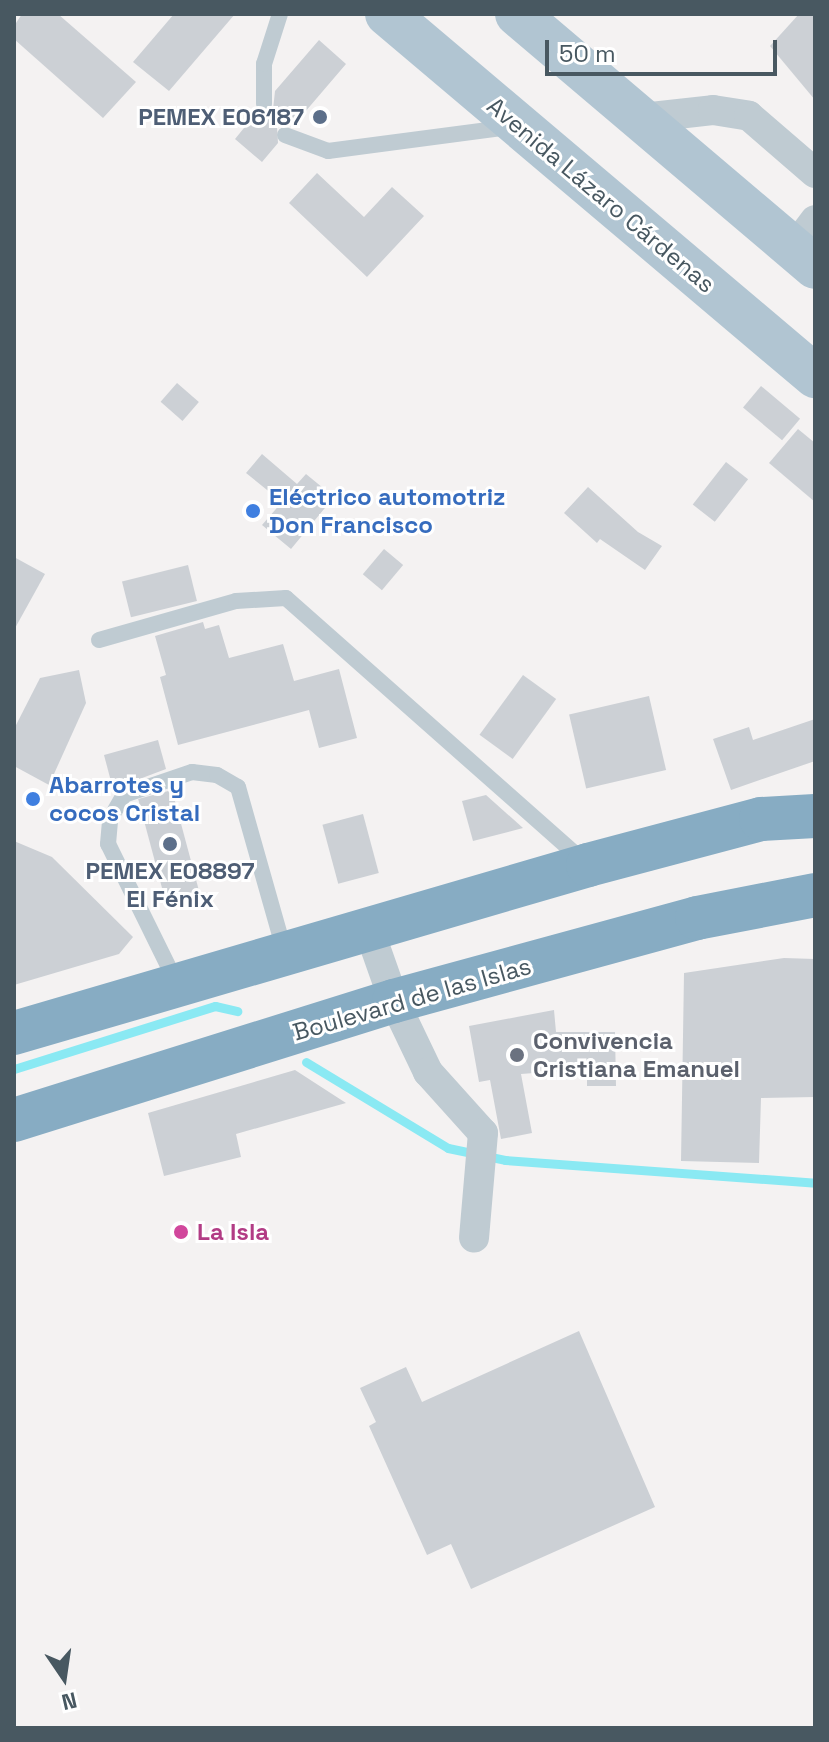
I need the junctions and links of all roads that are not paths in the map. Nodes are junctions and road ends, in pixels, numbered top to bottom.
1 (280, 14) edge
2 (387, 14) edge
3 (517, 14) edge
4 (264, 104) dead end
5 (642, 118) junction
6 (519, 126) junction
7 (285, 135) dead end
8 (815, 173) edge
9 (808, 245) edge
10 (815, 376) edge
11 (99, 640) dead end
12 (815, 816) edge
13 (588, 865) junction
14 (815, 895) edge
15 (368, 927) junction
16 (284, 952) junction
17 (177, 984) junction
18 (394, 1001) junction
19 (14, 1033) edge
20 (14, 1120) edge
21 (474, 1238) dead end

1 - 4 lane
2 - 6 main road, Avenida Lázaro Cárdenas
3 - 5 main road
5 - 8 street
5 - 9 main road
6 - 7 lane
6 - 10 main road, Avenida Lázaro Cárdenas
11 - 13 lane
12 - 13 highway
13 - 15 highway
14 - 18 highway, Boulevard de las Islas
15 - 16 highway
15 - 18 street
16 - 17 highway
16 - 17 lane
17 - 19 highway
18 - 20 highway, Boulevard de las Islas
18 - 21 street

